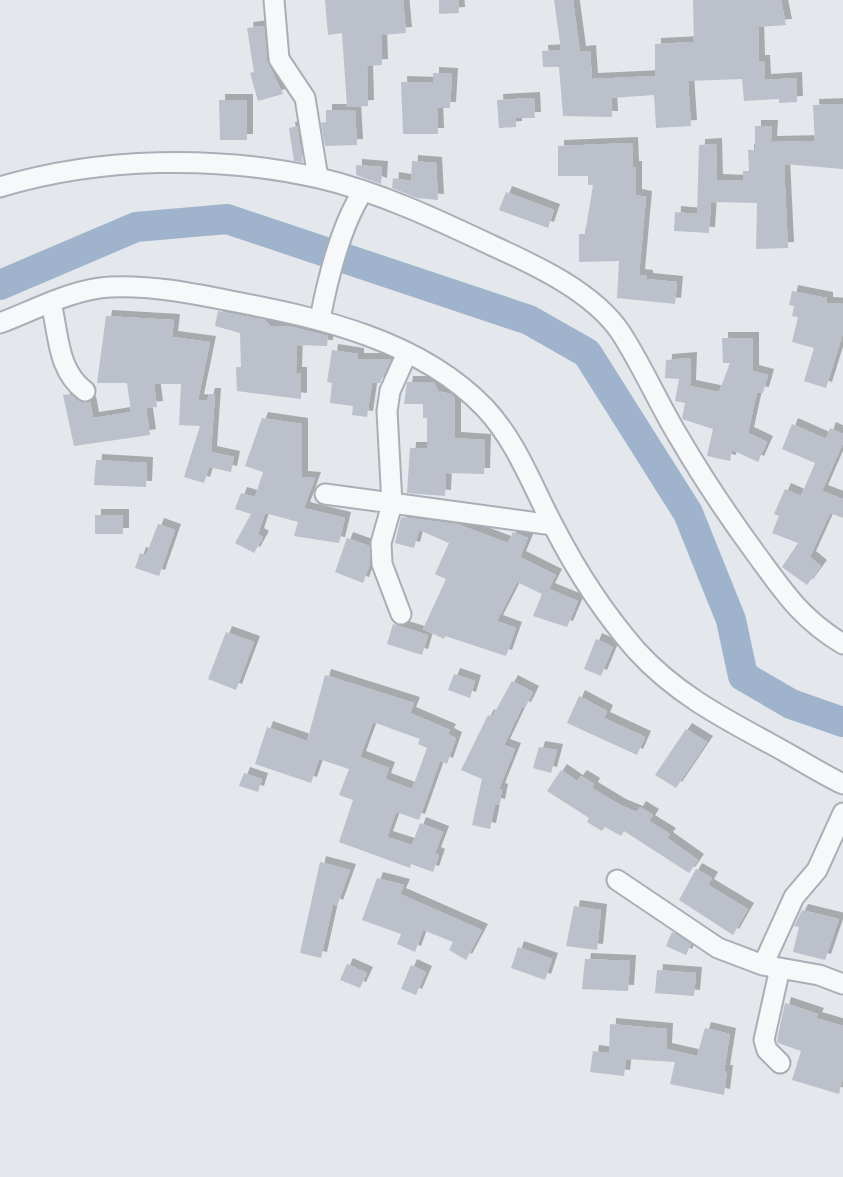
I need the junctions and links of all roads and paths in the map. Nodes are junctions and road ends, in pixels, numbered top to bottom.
1 (274, 0) edge
2 (318, 178) junction
3 (0, 187) edge
4 (359, 198) junction
5 (51, 303) junction
6 (320, 319) junction
7 (0, 323) edge
8 (407, 353) junction
9 (85, 391) dead end
10 (325, 494) dead end
11 (391, 504) junction
12 (553, 525) junction
13 (401, 614) dead end
14 (843, 644) edge
15 (843, 785) edge
16 (843, 813) edge
17 (617, 880) dead end
18 (772, 966) junction
19 (843, 984) edge
20 (780, 1063) dead end

1 - 2 street
2 - 3 street
2 - 4 street
4 - 6 street
4 - 14 street
5 - 6 street
5 - 7 street
5 - 9 street
6 - 8 street
8 - 11 street
8 - 12 street
10 - 11 street
11 - 12 street
11 - 13 street
12 - 15 street
16 - 18 street
17 - 18 street
18 - 19 street
18 - 20 street

